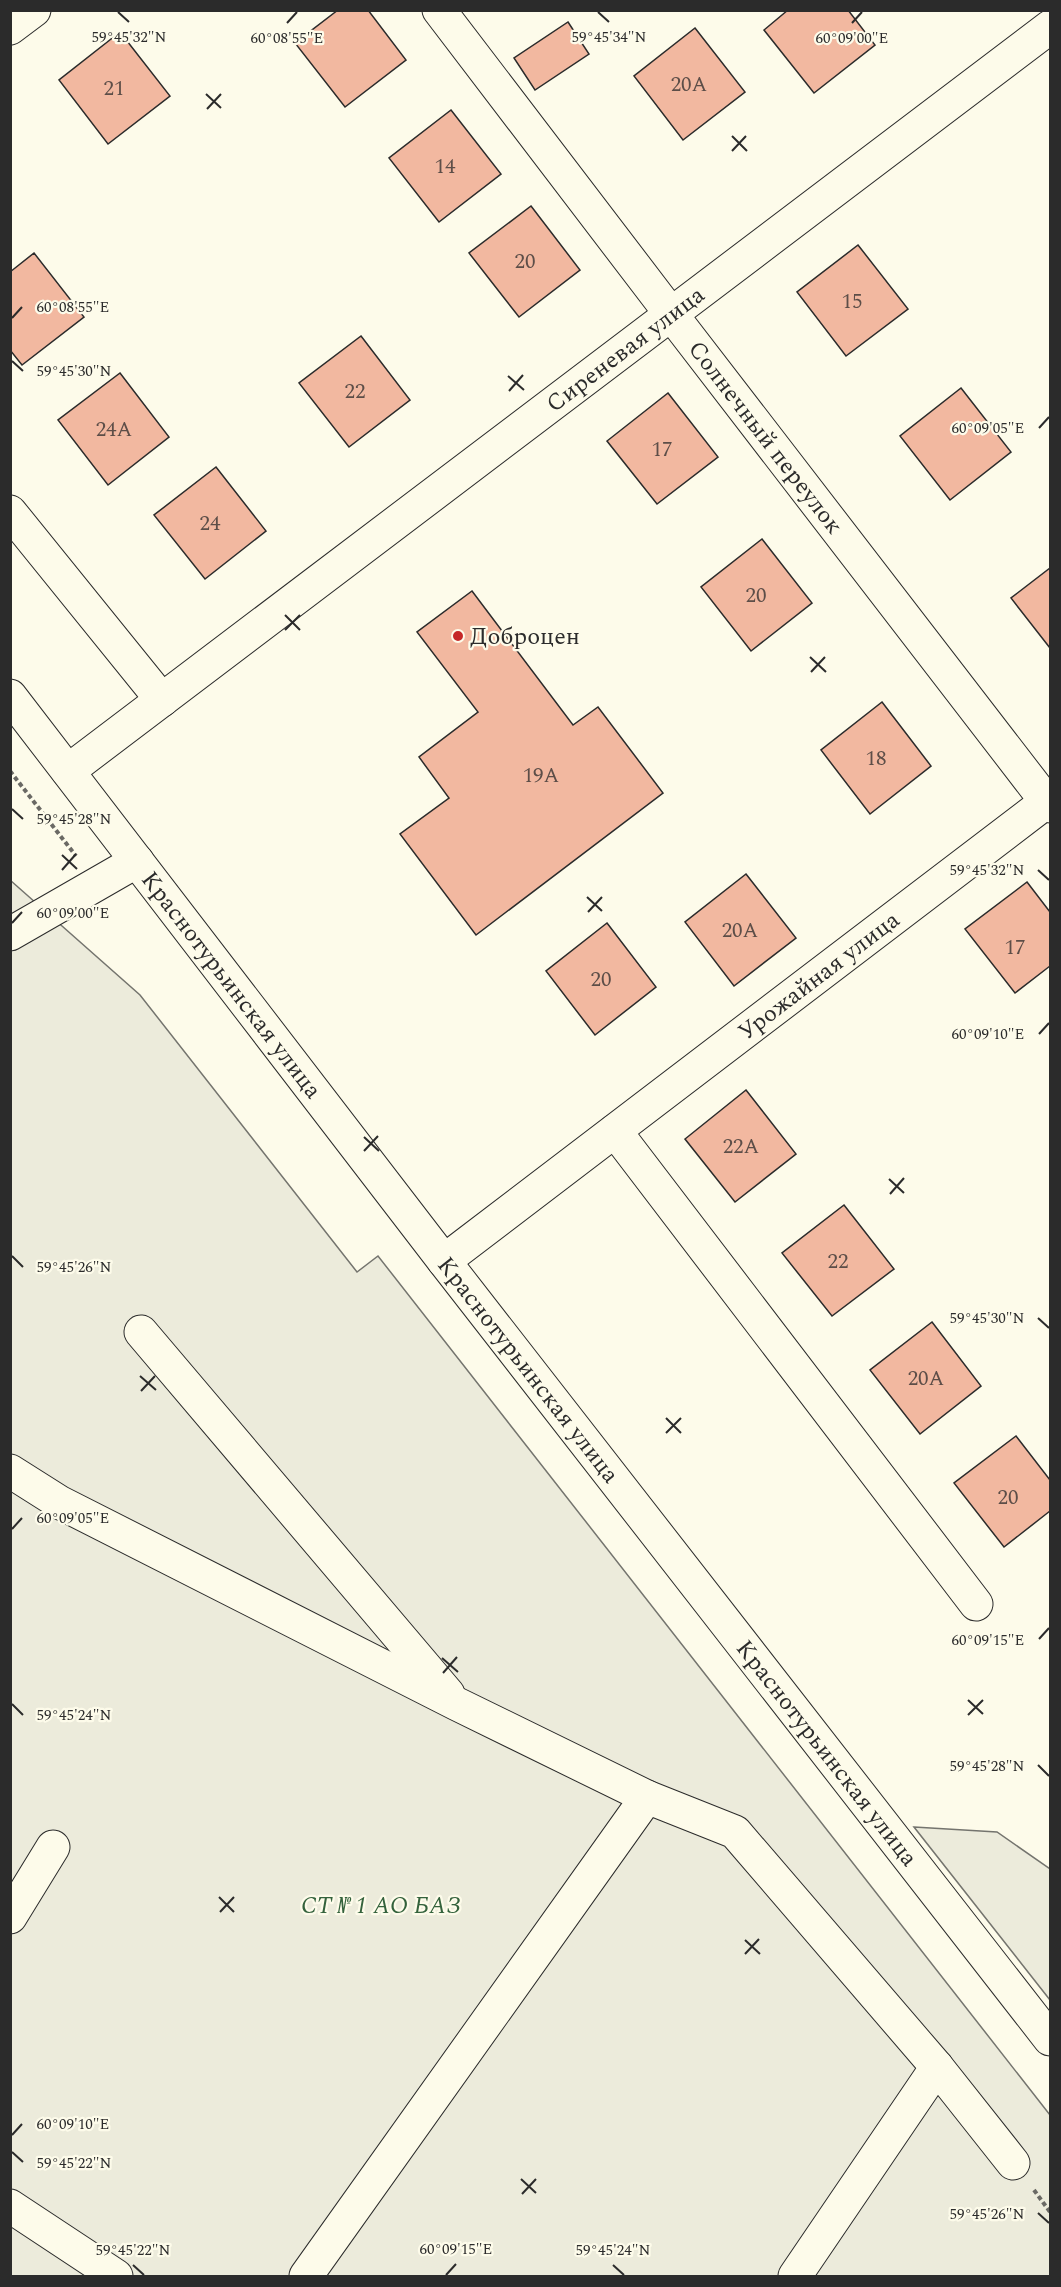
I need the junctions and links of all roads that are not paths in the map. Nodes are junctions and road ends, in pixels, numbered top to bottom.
1 (34, 10) edge
2 (439, 10) edge
3 (1050, 27) edge
4 (10, 28) edge
5 (671, 315) junction
6 (10, 512) edge
7 (10, 696) edge
8 (162, 700) junction
9 (68, 771) junction
10 (1049, 802) edge
11 (137, 861) junction
12 (10, 934) edge
13 (615, 1131) junction
14 (444, 1261) junction
15 (141, 1332) dead end
16 (10, 1471) edge
17 (976, 1604) dead end
18 (457, 1704) junction
19 (647, 1797) junction
20 (53, 1847) dead end
21 (10, 1917) edge
22 (1050, 2039) edge
23 (937, 2067) junction
24 (1013, 2163) dead end
25 (10, 2206) edge
26 (116, 2277) edge
27 (306, 2277) edge
28 (795, 2277) edge

1 - 4 street
2 - 5 street, Солнечный переулок
3 - 5 street, Сиреневая улица
5 - 8 street, Сиреневая улица
5 - 10 street, Солнечный переулок
6 - 8 street
7 - 9 street, Краснотурьинская улица
8 - 9 street, Сиреневая улица
9 - 11 street, Краснотурьинская улица
10 - 13 street, Урожайная улица
11 - 12 street
11 - 14 street, Краснотурьинская улица
13 - 14 street, Урожайная улица
13 - 17 street
14 - 22 street, Краснотурьинская улица
15 - 18 street
16 - 18 street
18 - 19 street
19 - 23 street
19 - 27 street
20 - 21 street
23 - 24 street
23 - 28 street
25 - 26 street

